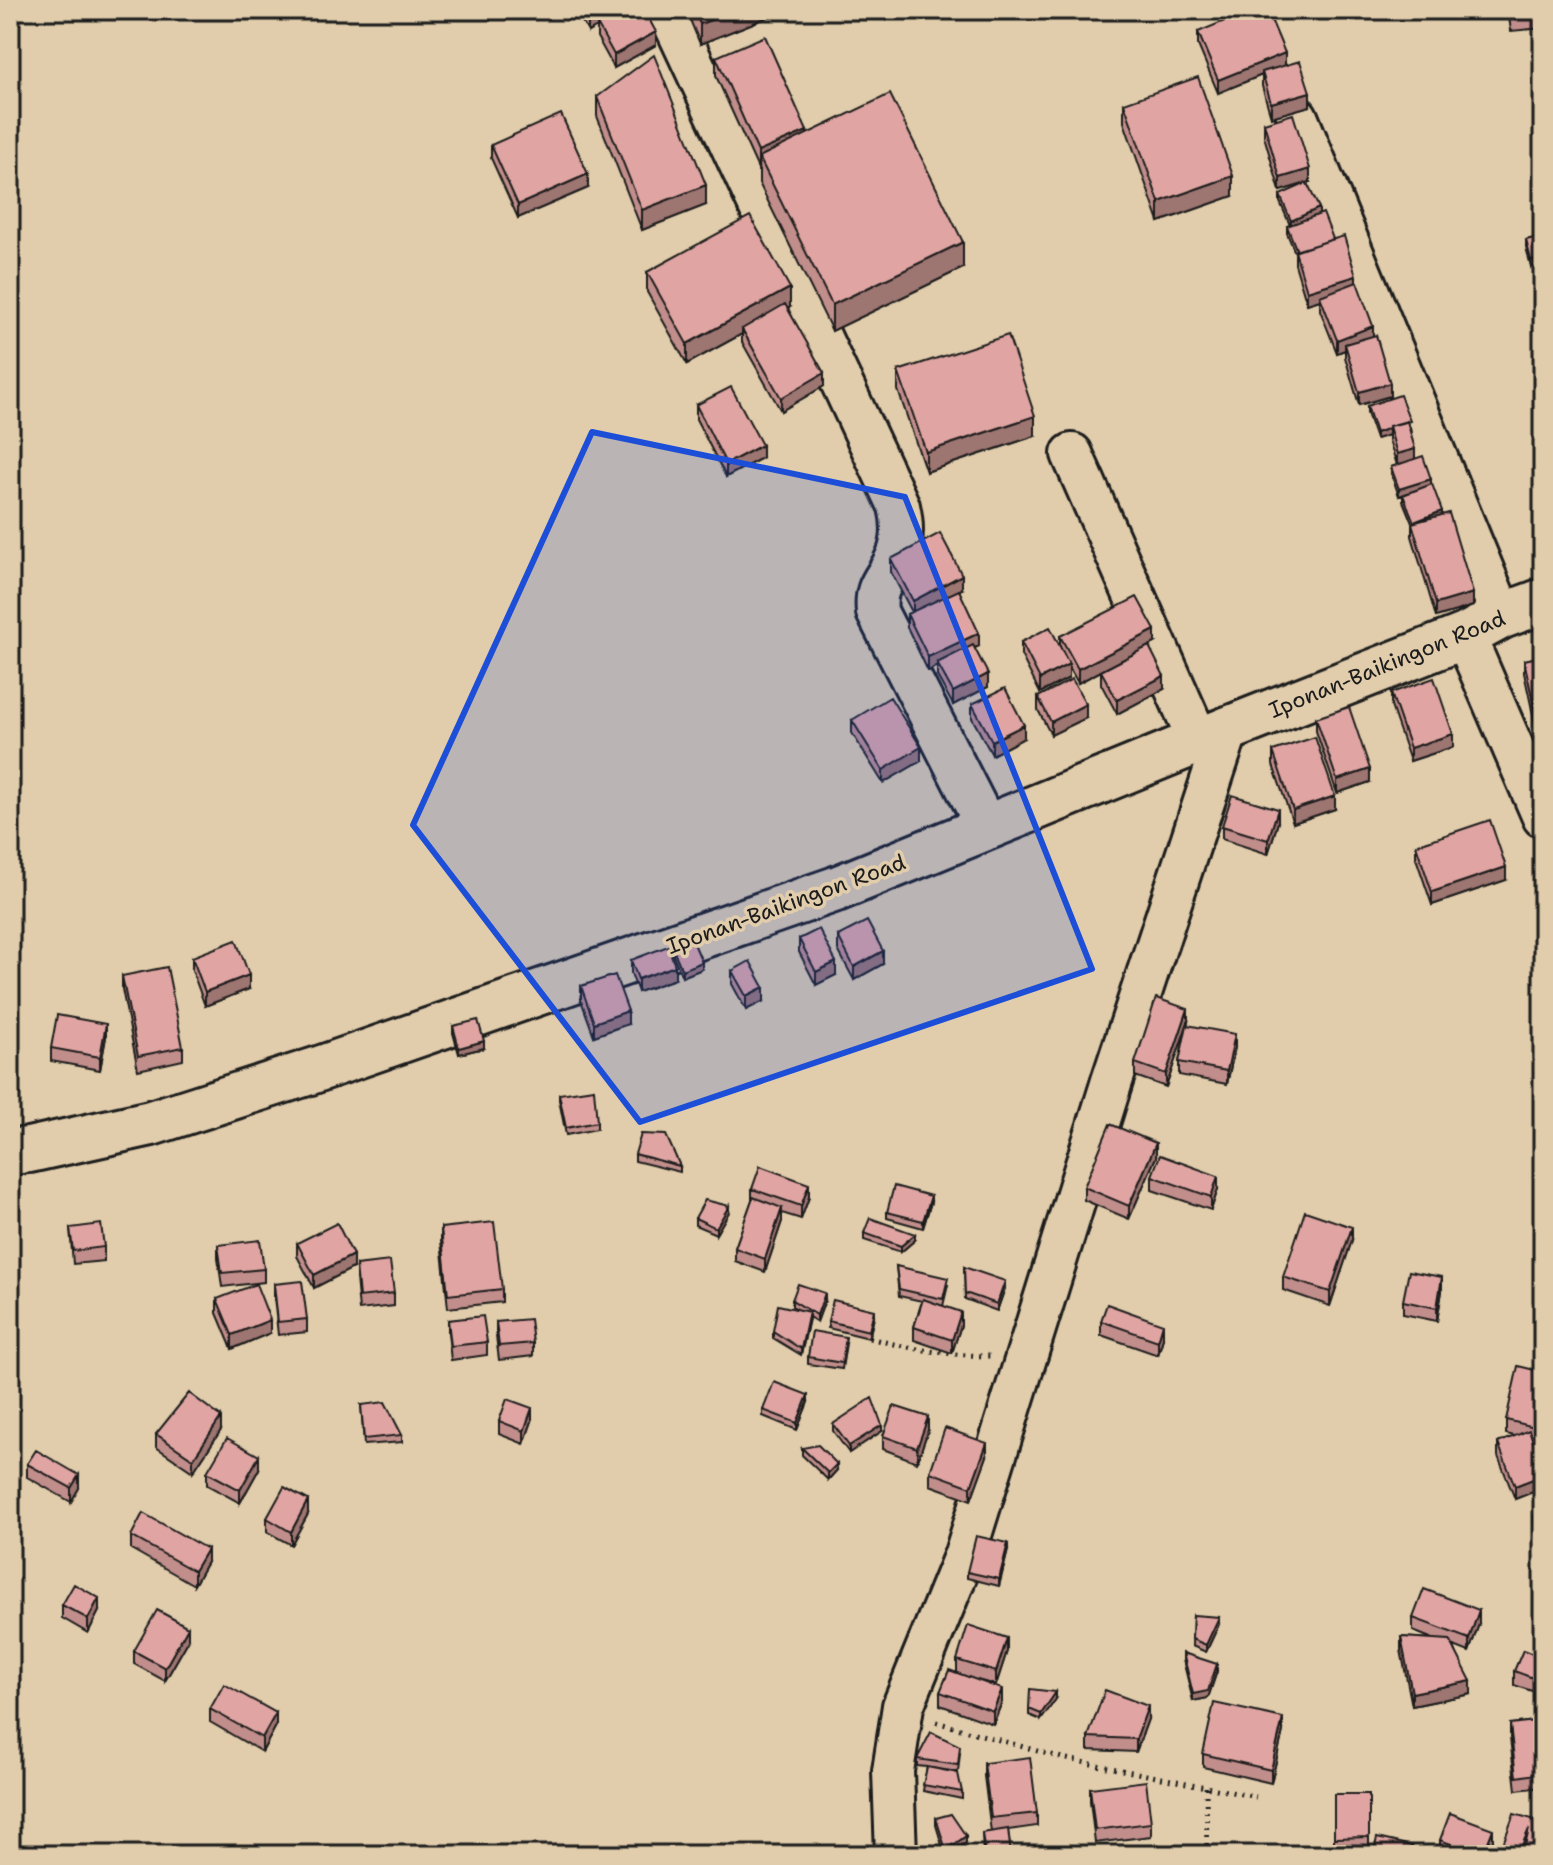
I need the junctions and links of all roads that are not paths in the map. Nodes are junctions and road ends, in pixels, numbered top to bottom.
1 (668, 10) edge
2 (1297, 117) edge
3 (1072, 454) dead end
4 (1543, 601) edge
5 (1502, 616) junction
6 (1465, 636) junction
7 (1213, 735) junction
8 (1543, 817) edge
9 (986, 826) junction
10 (10, 1152) edge
11 (896, 1855) edge

1 - 9 street
2 - 5 street
3 - 7 street
4 - 5 street, Iponan-Baikingon Road
5 - 6 street, Iponan-Baikingon Road
6 - 7 street, Iponan-Baikingon Road
6 - 8 street
7 - 9 street, Iponan-Baikingon Road
7 - 11 street
9 - 10 street, Iponan-Baikingon Road

